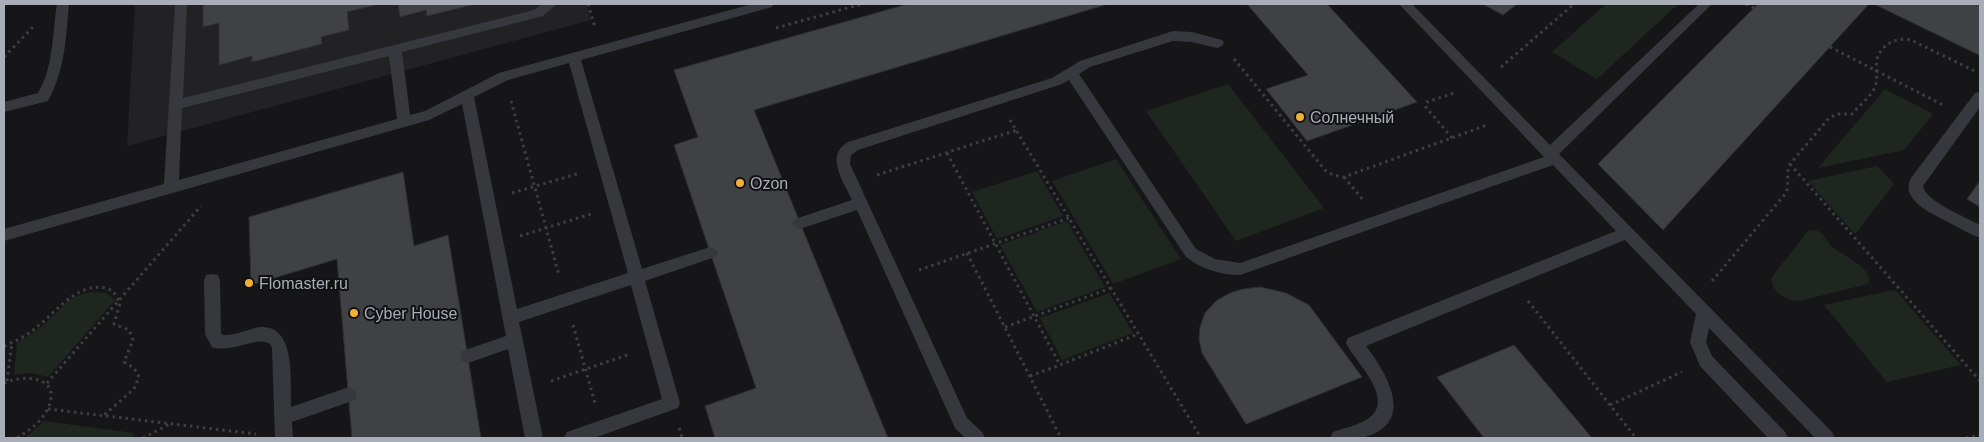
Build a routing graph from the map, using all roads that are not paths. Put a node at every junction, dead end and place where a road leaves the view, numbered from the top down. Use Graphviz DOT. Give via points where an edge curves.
graph roads {
  1 [pos="63,4"];
  2 [pos="181,4"];
  3 [pos="551,4"];
  4 [pos="767,4"];
  5 [pos="1405,4"];
  6 [pos="1706,4"];
  7 [pos="1217,44"];
  8 [pos="395,50"];
  9 [pos="574,57"];
  10 [pos="1071,72"];
  11 [pos="467,95"];
  12 [pos="1980,97"];
  13 [pos="176,105"];
  14 [pos="4,106"];
  15 [pos="404,122"];
  16 [pos="1553,156"];
  17 [pos="171,188"];
  18 [pos="861,203"];
  19 [pos="800,223"];
  20 [pos="1980,232"];
  21 [pos="1627,233"];
  22 [pos="4,235"];
  23 [pos="710,253"];
  24 [pos="637,277"];
  25 [pos="212,280"];
  26 [pos="1704,312"];
  27 [pos="510,318"];
  28 [pos="514,340"];
  29 [pos="468,356"];
  30 [pos="349,395"];
  31 [pos="283,417"];
  32 [pos="284,438"];
  33 [pos="534,438"];
  34 [pos="573,438"];
  35 [pos="976,438"];
  36 [pos="1340,438"];
  37 [pos="1779,438"];
  38 [pos="1826,438"];
  1 -- 14 [label="lane" via="55,74 43,97"];
  2 -- 13 [label="lane"];
  3 -- 8 [label="lane" via="538,13"];
  4 -- 9 [label="lane"];
  5 -- 16 [label="lane"];
  6 -- 16 [label="lane"];
  7 -- 10 [label="lane" via="1173,36 1085,64"];
  8 -- 13 [label="lane"];
  8 -- 15 [label="lane"];
  9 -- 11 [label="lane" via="504,76"];
  9 -- 24 [label="lane"];
  10 -- 16 [label="lane" via="1190,253 1224,269 1240,269"];
  10 -- 18 [label="lane" via="1057,81 853,146 844,152 842,158"];
  11 -- 15 [label="lane" via="429,115"];
  11 -- 27 [label="lane"];
  12 -- 20 [label="lane" via="1915,187 1927,203"];
  13 -- 17 [label="lane"];
  15 -- 17 [label="lane"];
  16 -- 21 [label="lane"];
  17 -- 22 [label="lane"];
  18 -- 19 [label="lane"];
  18 -- 35 [label="lane" via="961,423"];
  21 -- 26 [label="lane"];
  21 -- 36 [label="lane" via="1347,345 1381,380 1386,403 1377,422"];
  23 -- 24 [label="lane"];
  24 -- 27 [label="lane"];
  24 -- 34 [label="lane" via="672,403"];
  25 -- 31 [label="lane" via="213,334 218,342 230,343 262,333 278,341"];
  26 -- 37 [label="lane" via="1698,342 1706,361"];
  26 -- 38 [label="lane"];
  27 -- 28 [label="lane"];
  28 -- 29 [label="lane"];
  28 -- 33 [label="lane"];
  30 -- 31 [label="lane"];
  31 -- 32 [label="lane"];
}
